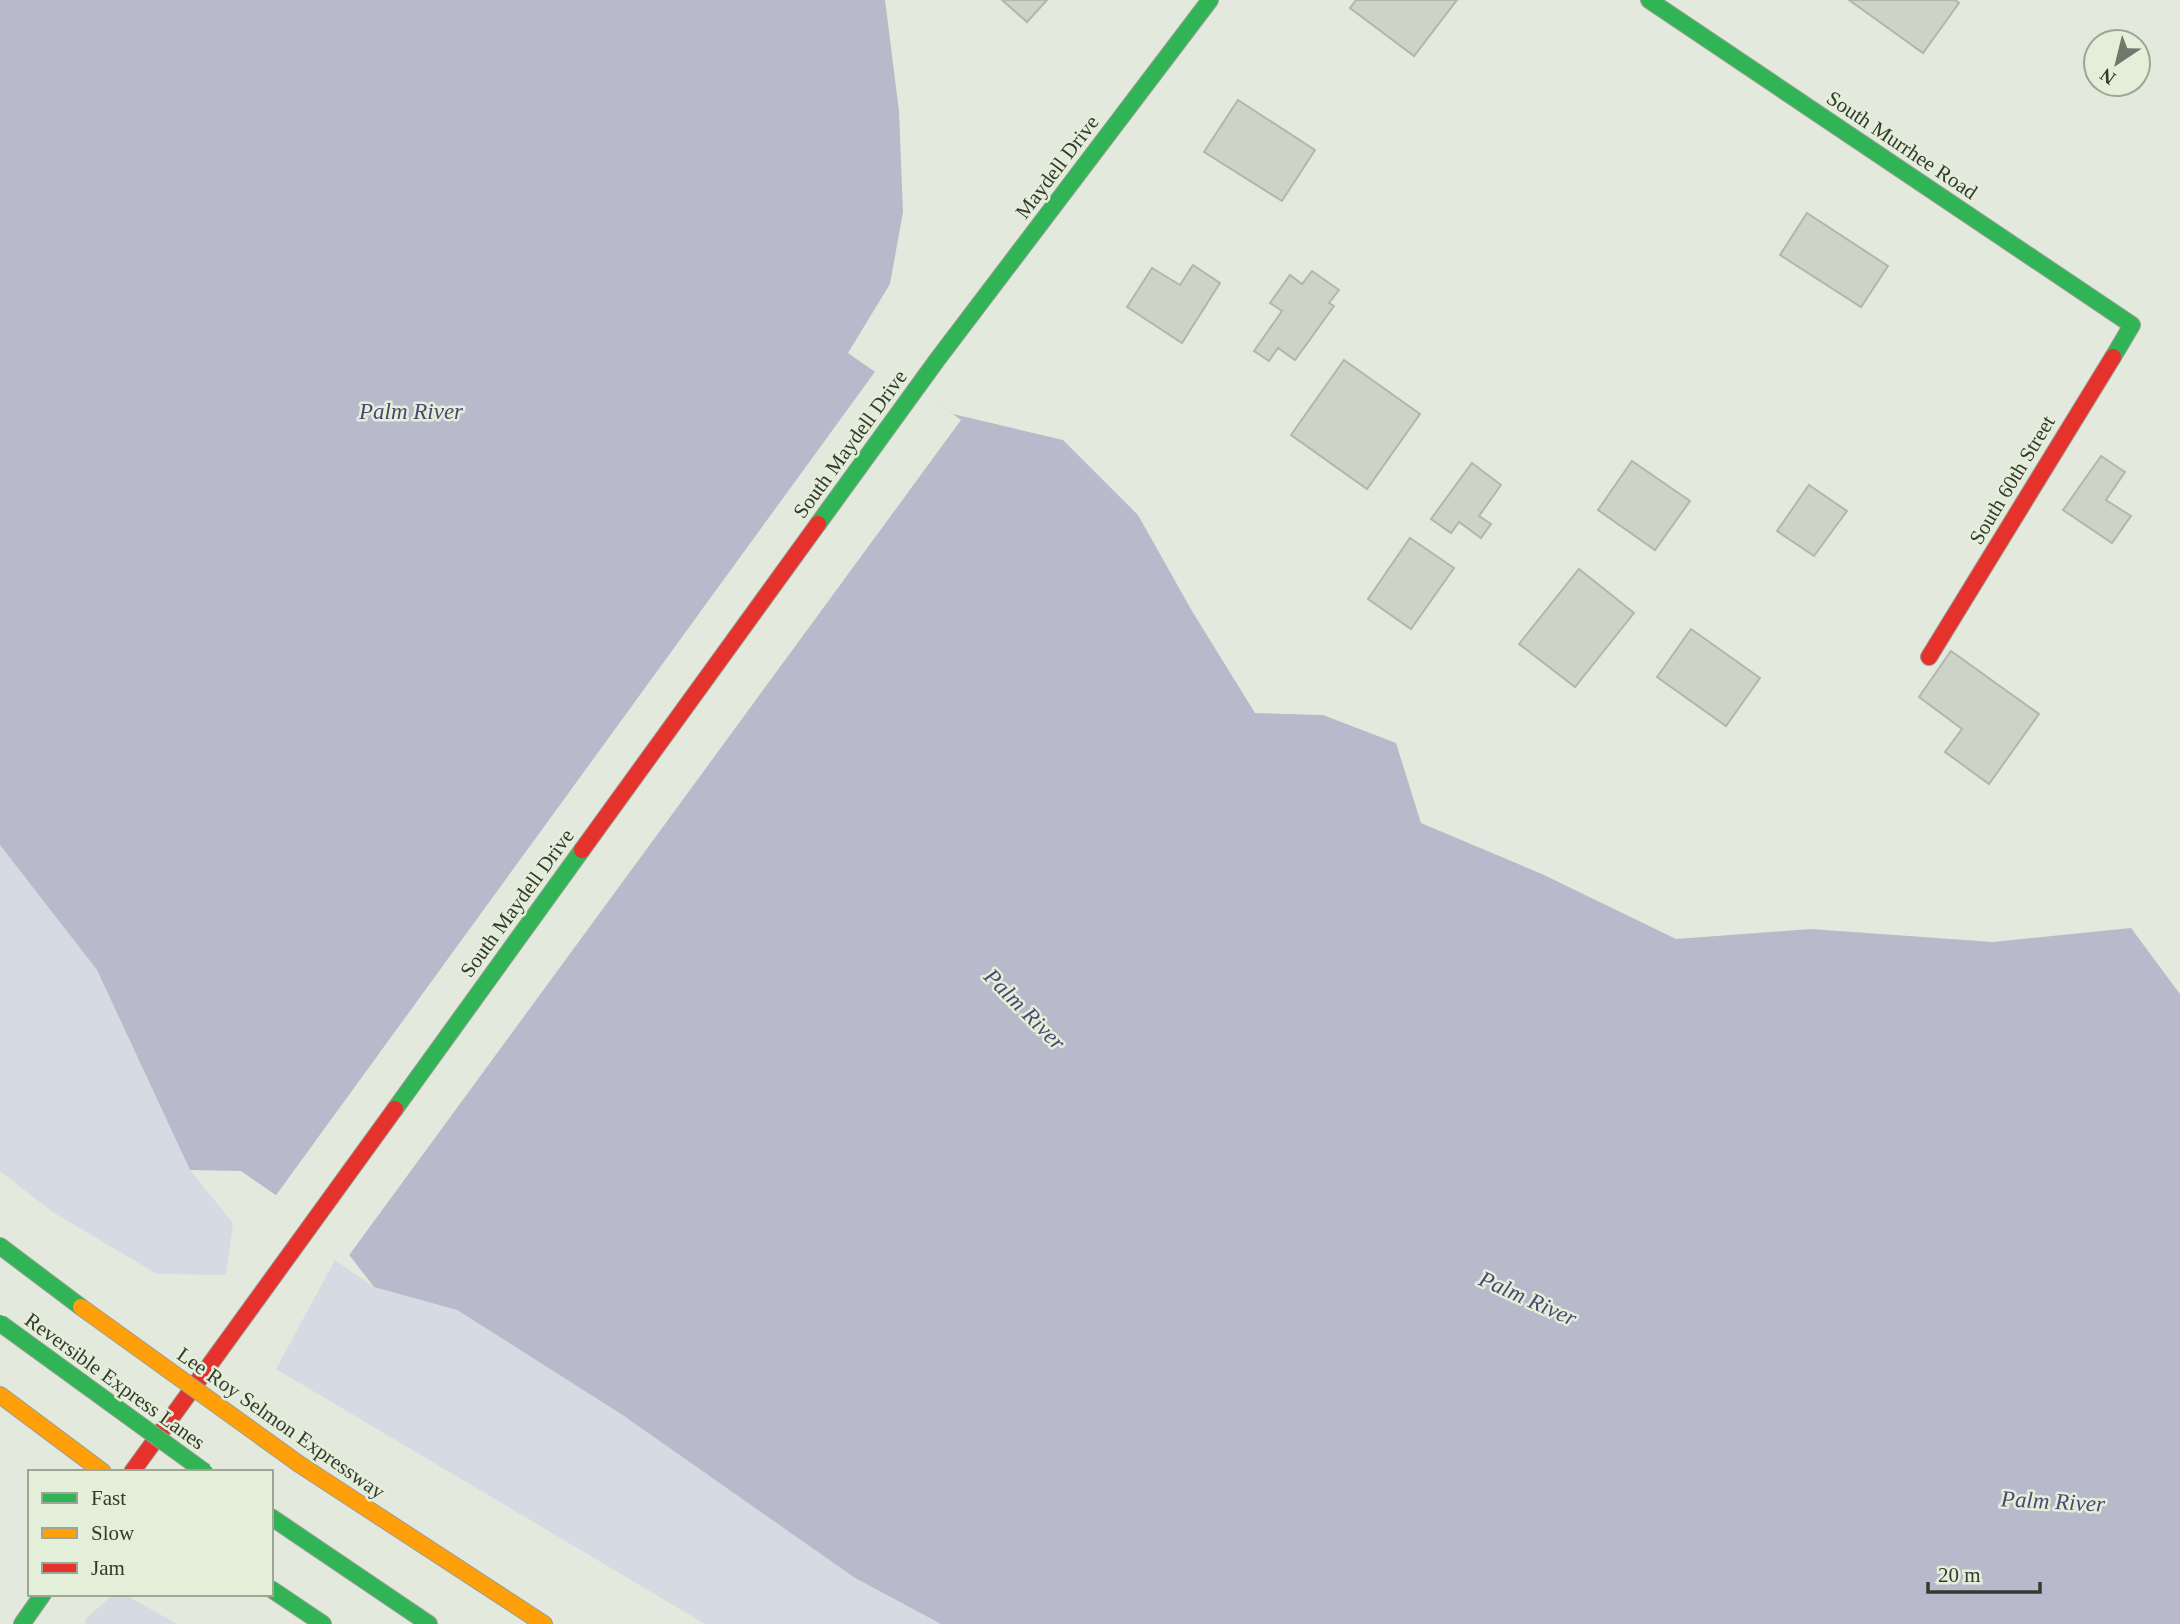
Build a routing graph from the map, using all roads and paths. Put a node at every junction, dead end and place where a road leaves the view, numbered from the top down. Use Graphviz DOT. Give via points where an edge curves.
graph roads {
  1 [pos="1210,0"];
  2 [pos="1649,0"];
  3 [pos="2132,325"];
  4 [pos="937,360"];
  5 [pos="1929,657"];
  6 [pos="0,1246"];
  7 [pos="0,1323"];
  8 [pos="0,1395"];
  9 [pos="100,1470"];
  10 [pos="133,1470"];
  11 [pos="202,1470"];
  12 [pos="273,1518"];
  13 [pos="273,1590"];
  14 [pos="42,1596"];
  15 [pos="22,1624"];
  16 [pos="323,1624"];
  17 [pos="429,1624"];
  18 [pos="544,1624"];
  1 -- 4 [label="main road, Maydell Drive"];
  2 -- 3 [label="main road, South Murrhee Road"];
  3 -- 5 [label="main road, South 60th Street"];
  4 -- 10 [label="main road, South Maydell Drive"];
  6 -- 18 [label="main road, Lee Roy Selmon Expressway, bridge" via="299,1464"];
  7 -- 11 [label="main road, Reversible Express Lanes, bridge"];
  8 -- 9 [label="main road"];
  12 -- 17 [label="main road"];
  13 -- 16 [label="main road"];
  14 -- 15 [label="main road"];
}
